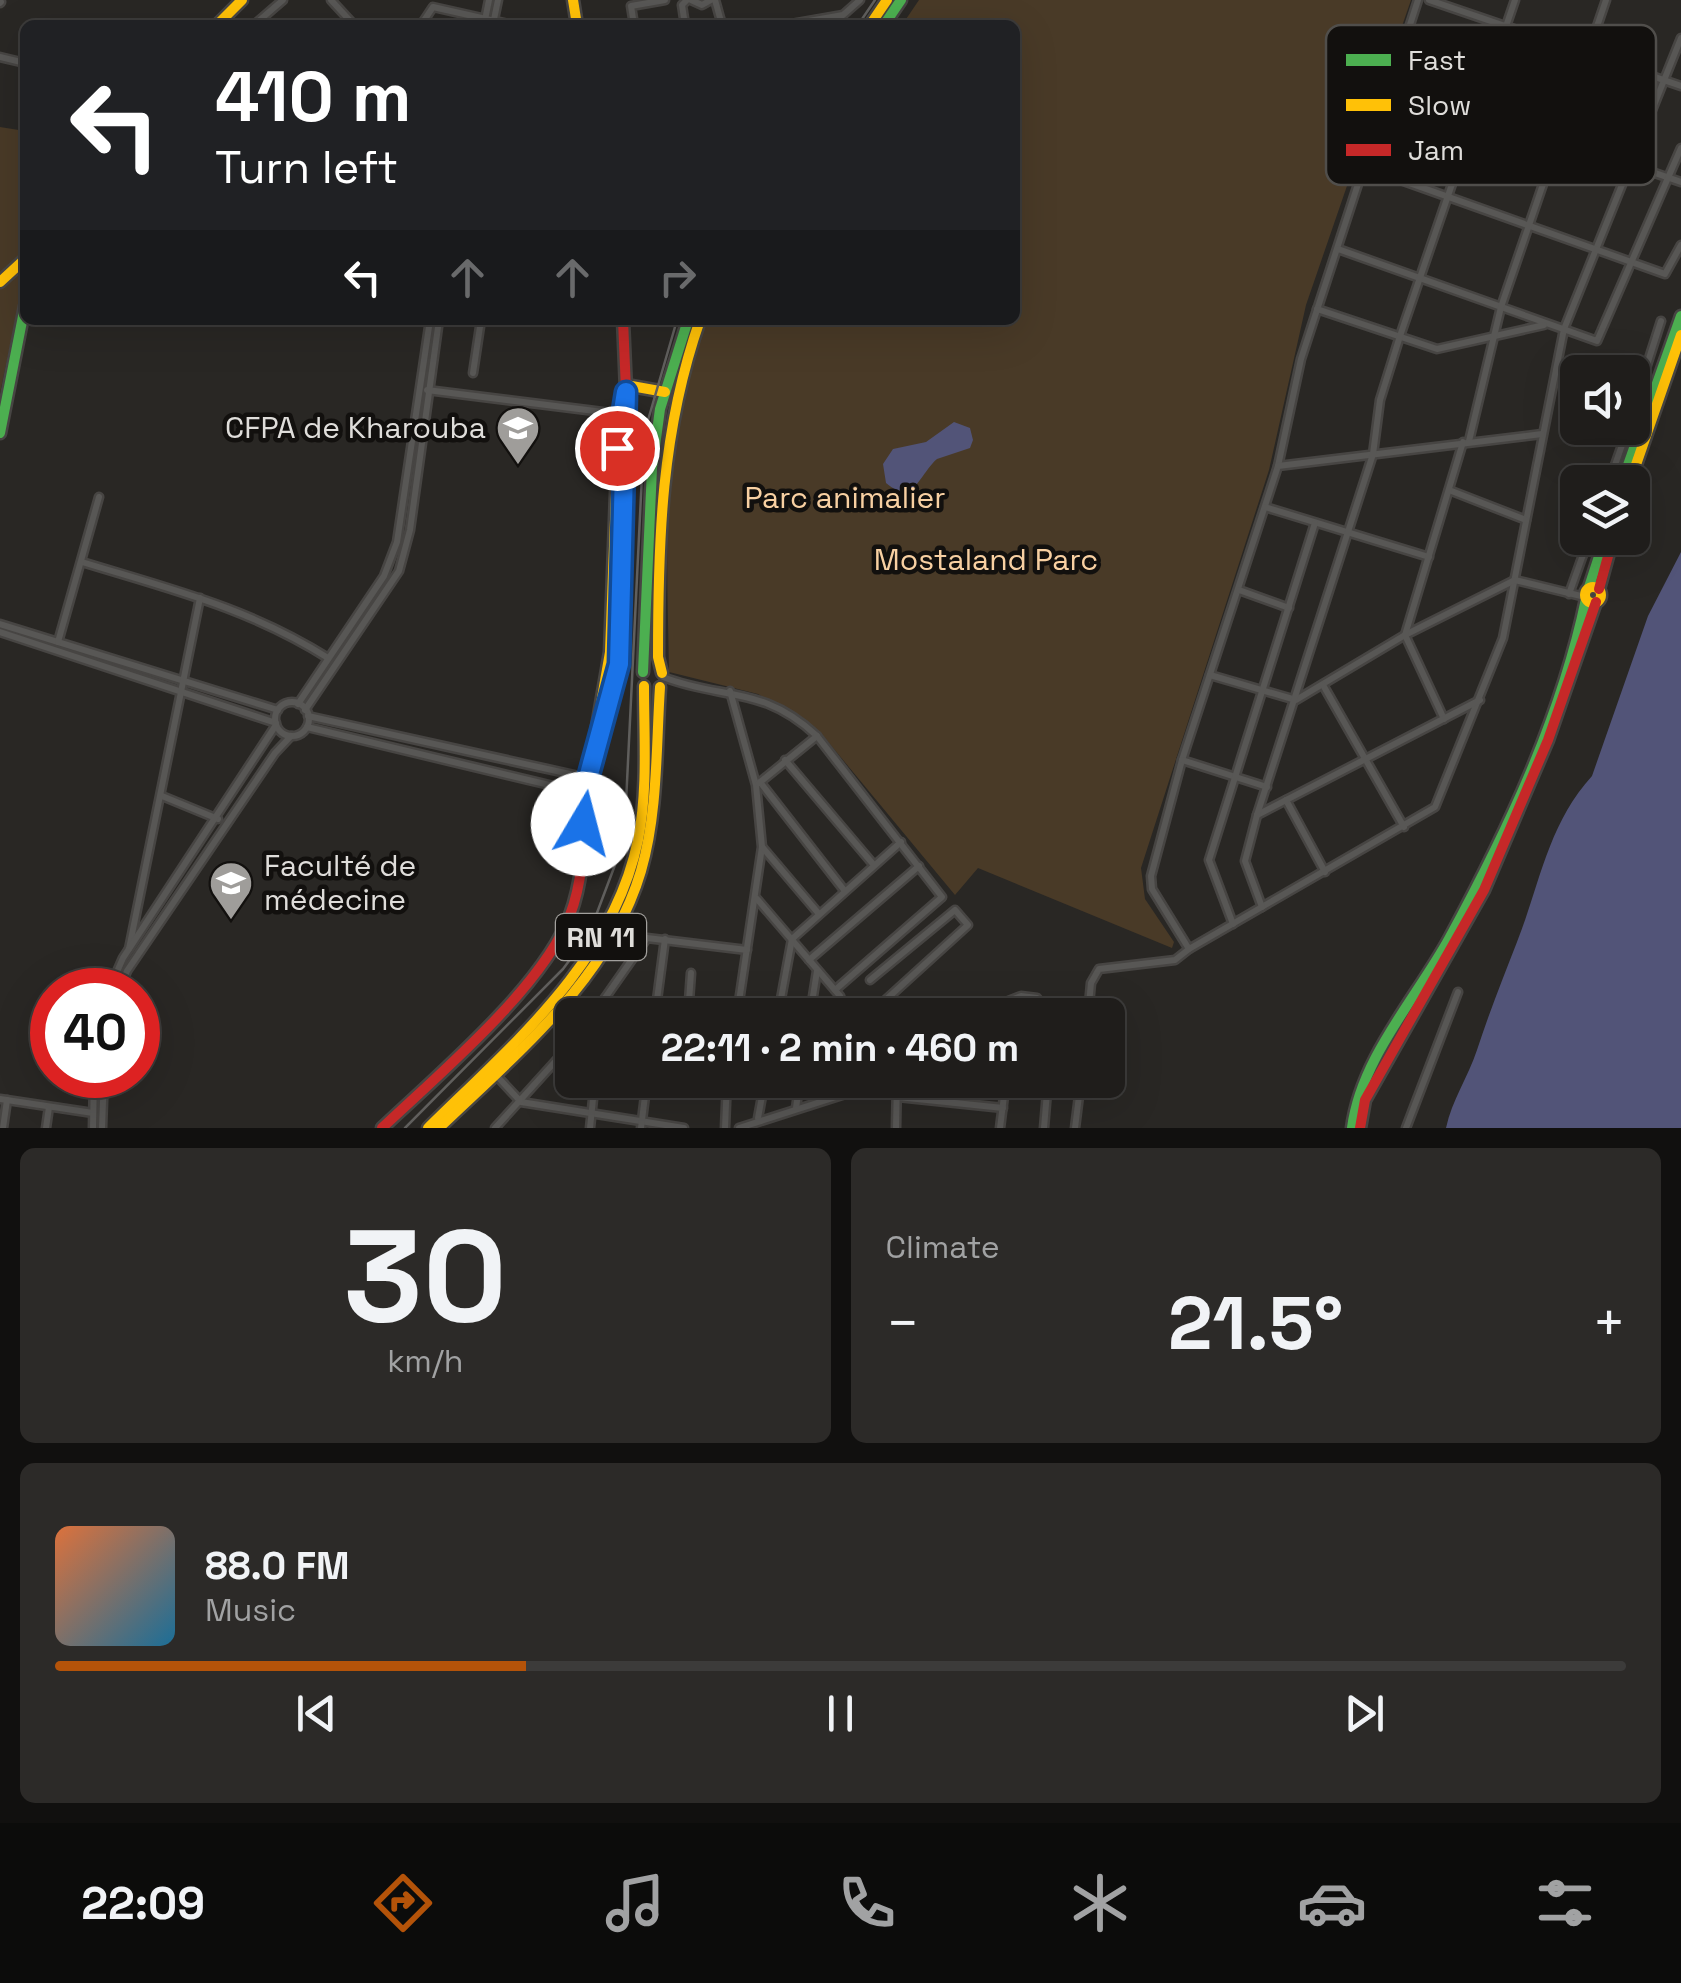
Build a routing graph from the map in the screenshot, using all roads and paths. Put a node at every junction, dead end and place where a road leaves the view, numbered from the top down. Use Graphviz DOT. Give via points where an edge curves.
graph roads {
  1 [pos="242,0"];
  2 [pos="282,0"];
  3 [pos="331,0"];
  4 [pos="665,0"];
  5 [pos="689,0"];
  6 [pos="713,0"];
  7 [pos="860,0"];
  8 [pos="1418,0"];
  9 [pos="1429,0"];
  10 [pos="1515,0"];
  11 [pos="1606,0"];
  12 [pos="445,4"];
  13 [pos="222,20"];
  14 [pos="260,20"];
  15 [pos="349,20"];
  16 [pos="424,20"];
  17 [pos="484,20"];
  18 [pos="633,20"];
  19 [pos="812,20"];
  20 [pos="1411,25"];
  21 [pos="1500,25"];
  22 [pos="1507,25"];
  23 [pos="1598,25"];
  24 [pos="1681,38"];
  25 [pos="1656,78"];
  26 [pos="1666,81"];
  27 [pos="1681,86"];
  28 [pos="1656,106"];
  29 [pos="1681,148"];
  30 [pos="1656,172"];
  31 [pos="1669,177"];
  32 [pos="1681,182"];
  33 [pos="1361,185"];
  34 [pos="1416,185"];
  35 [pos="1452,185"];
  36 [pos="1544,185"];
  37 [pos="1623,185"];
  38 [pos="1448,196"];
  39 [pos="1530,225"];
  40 [pos="1681,245"];
  41 [pos="1596,247"];
  42 [pos="1338,249"];
  43 [pos="1633,260"];
  44 [pos="20,263"];
  45 [pos="1420,277"];
  46 [pos="0,282"];
  47 [pos="1501,308"];
  48 [pos="1317,309"];
  49 [pos="1681,316"];
  50 [pos="1662,321"];
  51 [pos="1545,324"];
  52 [pos="21,325"];
  53 [pos="430,325"];
  54 [pos="438,325"];
  55 [pos="480,325"];
  56 [pos="623,325"];
  57 [pos="686,325"];
  58 [pos="698,325"];
  59 [pos="1564,329"];
  60 [pos="1681,335"];
  61 [pos="1400,336"];
  62 [pos="1492,337"];
  63 [pos="1650,357"];
  64 [pos="473,373"];
  65 [pos="626,388"];
  66 [pos="425,390"];
  67 [pos="665,392"];
  68 [pos="619,414"];
  69 [pos="0,434"];
  70 [pos="1542,434"];
  71 [pos="1466,442"];
  72 [pos="1374,454"];
  73 [pos="1628,465"];
  74 [pos="1636,465"];
  75 [pos="1278,466"];
  76 [pos="1449,490"];
  77 [pos="99,497"];
  78 [pos="1265,508"];
  79 [pos="1526,520"];
  80 [pos="1315,523"];
  81 [pos="1349,532"];
  82 [pos="1583,555"];
  83 [pos="1601,555"];
  84 [pos="1606,555"];
  85 [pos="1428,558"];
  86 [pos="82,562"];
  87 [pos="1515,580"];
  88 [pos="1239,590"];
  89 [pos="1570,594"];
  90 [pos="1591,595"];
  91 [pos="200,598"];
  92 [pos="1289,608"];
  93 [pos="0,624"];
  94 [pos="0,632"];
  95 [pos="1405,635"];
  96 [pos="58,642"];
  97 [pos="328,658"];
  98 [pos="320,670"];
  99 [pos="643,672"];
  100 [pos="1210,675"];
  101 [pos="327,676"];
  102 [pos="180,679"];
  103 [pos="662,680"];
  104 [pos="1323,684"];
  105 [pos="644,686"];
  106 [pos="178,689"];
  107 [pos="730,690"];
  108 [pos="1263,691"];
  109 [pos="1481,699"];
  110 [pos="1296,700"];
  111 [pos="298,704"];
  112 [pos="278,710"];
  113 [pos="307,713"];
  114 [pos="1444,719"];
  115 [pos="276,724"];
  116 [pos="307,727"];
  117 [pos="291,736"];
  118 [pos="816,736"];
  119 [pos="464,750"];
  120 [pos="1369,759"];
  121 [pos="785,760"];
  122 [pos="1182,760"];
  123 [pos="461,763"];
  124 [pos="1235,776"];
  125 [pos="588,778"];
  126 [pos="758,784"];
  127 [pos="1267,787"];
  128 [pos="586,794"];
  129 [pos="162,796"];
  130 [pos="1286,800"];
  131 [pos="1258,815"];
  132 [pos="218,819"];
  133 [pos="1404,827"];
  134 [pos="901,842"];
  135 [pos="762,847"];
  136 [pos="873,864"];
  137 [pos="919,866"];
  138 [pos="1325,872"];
  139 [pos="844,890"];
  140 [pos="756,898"];
  141 [pos="1262,907"];
  142 [pos="819,914"];
  143 [pos="1232,924"];
  144 [pos="665,939"];
  145 [pos="792,939"];
  146 [pos="1188,948"];
  147 [pos="129,949"];
  148 [pos="747,950"];
  149 [pos="123,958"];
  150 [pos="809,960"];
  151 [pos="132,964"];
  152 [pos="119,968"];
  153 [pos="130,968"];
  154 [pos="818,970"];
  155 [pos="691,973"];
  156 [pos="870,980"];
  157 [pos="835,990"];
  158 [pos="1458,992"];
  159 [pos="605,998"];
  160 [pos="657,998"];
  161 [pos="689,998"];
  162 [pos="740,998"];
  163 [pos="781,998"];
  164 [pos="813,998"];
  165 [pos="839,998"];
  166 [pos="888,998"];
  167 [pos="1090,998"];
  168 [pos="555,1062"];
  169 [pos="494,1074"];
  170 [pos="93,1098"];
  171 [pos="103,1098"];
  172 [pos="593,1098"];
  173 [pos="645,1098"];
  174 [pos="726,1098"];
  175 [pos="762,1098"];
  176 [pos="797,1098"];
  177 [pos="826,1098"];
  178 [pos="898,1098"];
  179 [pos="907,1098"];
  180 [pos="1003,1098"];
  181 [pos="1046,1098"];
  182 [pos="1079,1098"];
  183 [pos="4,1100"];
  184 [pos="520,1102"];
  185 [pos="49,1107"];
  186 [pos="796,1108"];
  187 [pos="1002,1108"];
  188 [pos="93,1113"];
  189 [pos="592,1113"];
  190 [pos="758,1119"];
  191 [pos="641,1125"];
  192 [pos="3,1128"];
  193 [pos="46,1128"];
  194 [pos="92,1128"];
  195 [pos="102,1128"];
  196 [pos="382,1128"];
  197 [pos="428,1128"];
  198 [pos="439,1128"];
  199 [pos="494,1128"];
  200 [pos="590,1128"];
  201 [pos="684,1128"];
  202 [pos="725,1128"];
  203 [pos="738,1128"];
  204 [pos="896,1128"];
  205 [pos="1000,1128"];
  206 [pos="1044,1128"];
  207 [pos="1076,1128"];
  208 [pos="1352,1128"];
  209 [pos="1360,1128"];
  210 [pos="1406,1128"];
  1 -- 13 [label="main road"];
  2 -- 14 [label="street"];
  3 -- 15 [label="street"];
  4 -- 18 [label="street" via="630,6"];
  5 -- 6 [label="street" via="702,6"];
  7 -- 19 [label="street" via="843,14"];
  8 -- 20 [label="street"];
  9 -- 21 [label="street"];
  10 -- 22 [label="street"];
  11 -- 23 [label="street"];
  12 -- 16 [label="street" via="431,8"];
  12 -- 17 [label="street"];
  24 -- 26 [label="street"];
  25 -- 26 [label="street"];
  26 -- 27 [label="street"];
  26 -- 28 [label="street"];
  29 -- 31 [label="street"];
  30 -- 31 [label="street"];
  31 -- 32 [label="street"];
  31 -- 43 [label="street"];
  33 -- 42 [label="street"];
  34 -- 38 [label="street"];
  35 -- 38 [label="street"];
  36 -- 39 [label="street"];
  37 -- 41 [label="street"];
  38 -- 39 [label="street"];
  38 -- 45 [label="street"];
  39 -- 41 [label="street"];
  39 -- 47 [label="street"];
  40 -- 43 [label="street" via="1667,274"];
  41 -- 43 [label="street"];
  41 -- 59 [label="street"];
  42 -- 45 [label="street"];
  42 -- 48 [label="street"];
  43 -- 59 [label="street" via="1597,341"];
  44 -- 46 [label="main road"];
  45 -- 47 [label="street"];
  45 -- 61 [label="street"];
  47 -- 51 [label="street"];
  47 -- 62 [label="street"];
  48 -- 61 [label="street"];
  48 -- 75 [label="street"];
  49 -- 73 [label="main road"];
  50 -- 63 [label="street"];
  51 -- 59 [label="street"];
  51 -- 62 [label="street"];
  52 -- 69 [label="main road"];
  53 -- 66 [label="street"];
  54 -- 66 [label="street"];
  55 -- 64 [label="street"];
  56 -- 65 [label="main road"];
  57 -- 67 [label="main road"];
  58 -- 103 [label="main road, RN 11" via="670,412 661,468"];
  59 -- 70 [label="street"];
  60 -- 74 [label="main road"];
  61 -- 62 [label="street" via="1437,349"];
  61 -- 72 [label="street" via="1380,400"];
  62 -- 71 [label="street"];
  65 -- 67 [label="main road"];
  65 -- 68 [label="main road"];
  65 -- 125 [label="main road" via="619,664"];
  66 -- 68 [label="street"];
  66 -- 97 [label="street" via="391,560"];
  66 -- 101 [label="street" via="410,530 399,571"];
  67 -- 99 [label="main road" via="652,468"];
  68 -- 125 [label="main road" via="610,652"];
  70 -- 71 [label="street"];
  70 -- 79 [label="street"];
  71 -- 72 [label="street"];
  71 -- 76 [label="street"];
  72 -- 75 [label="street"];
  72 -- 81 [label="street"];
  75 -- 78 [label="street"];
  76 -- 79 [label="street"];
  76 -- 85 [label="street"];
  77 -- 86 [label="street"];
  78 -- 80 [label="street"];
  78 -- 88 [label="street"];
  79 -- 87 [label="street"];
  80 -- 81 [label="street"];
  80 -- 92 [label="street"];
  81 -- 85 [label="street"];
  81 -- 110 [label="street"];
  82 -- 89 [label="street"];
  83 -- 90 [label="main road"];
  84 -- 90 [label="main road"];
  85 -- 95 [label="street"];
  86 -- 91 [label="street"];
  86 -- 96 [label="street"];
  87 -- 89 [label="street"];
  87 -- 95 [label="street"];
  87 -- 109 [label="street"];
  88 -- 92 [label="street"];
  88 -- 100 [label="street"];
  89 -- 90 [label="street"];
  90 -- 208 [label="main road" via="1528,772 1451,936 1361,1086"];
  90 -- 209 [label="main road" via="1548,740 1484,890 1364,1100"];
  91 -- 97 [label="street" via="278,626"];
  91 -- 102 [label="street"];
  92 -- 108 [label="street"];
  93 -- 96 [label="street"];
  94 -- 106 [label="street"];
  95 -- 104 [label="street"];
  95 -- 114 [label="street"];
  96 -- 102 [label="street"];
  97 -- 98 [label="street"];
  98 -- 101 [label="street"];
  98 -- 111 [label="street"];
  99 -- 103 [label="main road" via="653,668"];
  99 -- 105 [label="main road"];
  100 -- 108 [label="street"];
  100 -- 122 [label="street"];
  101 -- 113 [label="street"];
  102 -- 106 [label="street"];
  102 -- 112 [label="street"];
  103 -- 105 [label="main road"];
  103 -- 107 [label="street"];
  103 -- 169 [label="main road, RN 11" via="648,839 629,905 594,968"];
  104 -- 110 [label="street"];
  104 -- 120 [label="street"];
  105 -- 197 [label="main road, RN 11" via="638,838 605,930 566,987"];
  106 -- 115 [label="street"];
  106 -- 129 [label="street"];
  107 -- 118 [label="street" via="779,708"];
  107 -- 126 [label="street"];
  108 -- 110 [label="street"];
  108 -- 124 [label="street"];
  109 -- 114 [label="street"];
  109 -- 133 [label="street" via="1435,807"];
  110 -- 127 [label="street"];
  111 -- 112 [label="street"];
  111 -- 113 [label="street"];
  112 -- 115 [label="street"];
  113 -- 116 [label="street"];
  113 -- 119 [label="street"];
  114 -- 120 [label="street"];
  115 -- 117 [label="street"];
  115 -- 132 [label="street"];
  116 -- 117 [label="street"];
  116 -- 123 [label="street"];
  117 -- 151 [label="street"];
  118 -- 121 [label="street"];
  118 -- 134 [label="street"];
  119 -- 123 [label="street"];
  119 -- 125 [label="street"];
  120 -- 130 [label="street"];
  120 -- 133 [label="street"];
  121 -- 126 [label="street"];
  121 -- 136 [label="street"];
  122 -- 124 [label="street"];
  122 -- 146 [label="street" via="1150,883"];
  123 -- 128 [label="street"];
  124 -- 127 [label="street"];
  124 -- 143 [label="street" via="1210,860"];
  125 -- 128 [label="main road"];
  126 -- 135 [label="street"];
  126 -- 139 [label="street"];
  127 -- 131 [label="street"];
  128 -- 196 [label="main road" via="577,884 565,928 496,1013"];
  129 -- 132 [label="street"];
  129 -- 147 [label="street"];
  130 -- 131 [label="street"];
  130 -- 138 [label="street"];
  131 -- 141 [label="street" via="1246,867"];
  132 -- 147 [label="street"];
  133 -- 138 [label="street"];
  134 -- 136 [label="street"];
  134 -- 137 [label="street"];
  135 -- 140 [label="street"];
  135 -- 142 [label="street"];
  136 -- 139 [label="street"];
  137 -- 150 [label="street"];
  137 -- 157 [label="street" via="942,900"];
  138 -- 141 [label="street"];
  139 -- 142 [label="street"];
  140 -- 145 [label="street"];
  140 -- 148 [label="street"];
  141 -- 143 [label="street"];
  142 -- 145 [label="street"];
  143 -- 146 [label="street"];
  144 -- 148 [label="street"];
  144 -- 159 [label="street" via="641,941"];
  144 -- 160 [label="street"];
  145 -- 150 [label="street"];
  145 -- 163 [label="street"];
  146 -- 167 [label="street" via="1175,960 1100,969"];
  147 -- 149 [label="street"];
  148 -- 162 [label="street"];
  149 -- 151 [label="street"];
  149 -- 152 [label="street"];
  150 -- 154 [label="street"];
  151 -- 153 [label="street"];
  154 -- 157 [label="street"];
  154 -- 164 [label="street"];
  155 -- 161 [label="street"];
  156 -- 166 [label="street" via="954,910 965,916 968,925"];
  157 -- 165 [label="street"];
  158 -- 210 [label="street"];
  168 -- 184 [label="street"];
  169 -- 184 [label="street"];
  169 -- 198 [label="main road, RN 11"];
  170 -- 188 [label="street"];
  171 -- 195 [label="street"];
  172 -- 189 [label="street"];
  173 -- 191 [label="street"];
  174 -- 202 [label="street"];
  175 -- 190 [label="street"];
  176 -- 186 [label="street"];
  177 -- 186 [label="street"];
  178 -- 204 [label="street"];
  179 -- 187 [label="street"];
  180 -- 187 [label="street"];
  181 -- 206 [label="street"];
  182 -- 207 [label="street"];
  183 -- 185 [label="street"];
  183 -- 192 [label="street"];
  184 -- 189 [label="street"];
  184 -- 199 [label="street"];
  185 -- 188 [label="street"];
  185 -- 193 [label="street"];
  186 -- 190 [label="street"];
  187 -- 205 [label="street"];
  188 -- 194 [label="street"];
  189 -- 191 [label="street"];
  189 -- 200 [label="street"];
  190 -- 203 [label="street"];
  191 -- 201 [label="street"];
}
